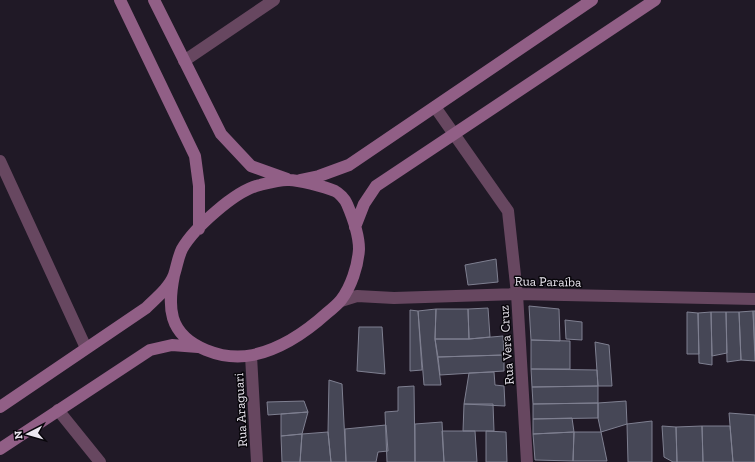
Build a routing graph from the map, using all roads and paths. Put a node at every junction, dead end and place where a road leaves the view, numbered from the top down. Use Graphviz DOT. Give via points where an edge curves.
graph roads {
  1 [pos="120,0"];
  2 [pos="154,0"];
  3 [pos="274,0"];
  4 [pos="592,0"];
  5 [pos="654,0"];
  6 [pos="184,61"];
  7 [pos="435,107"];
  8 [pos="454,134"];
  9 [pos="0,161"];
  10 [pos="291,180"];
  11 [pos="355,227"];
  12 [pos="199,229"];
  13 [pos="174,276"];
  14 [pos="517,294"];
  15 [pos="755,299"];
  16 [pos="341,301"];
  17 [pos="198,347"];
  18 [pos="86,348"];
  19 [pos="251,356"];
  20 [pos="0,407"];
  21 [pos="58,410"];
  22 [pos="0,449"];
  23 [pos="100,462"];
  24 [pos="257,462"];
  25 [pos="527,462"];
  1 -- 12 [label="street" via="195,156 199,186"];
  2 -- 6 [label="street"];
  3 -- 6 [label="street"];
  4 -- 7 [label="street"];
  5 -- 8 [label="street"];
  6 -- 10 [label="street" via="221,134 250,166"];
  7 -- 8 [label="street, Rua Vera Cruz"];
  7 -- 10 [label="street" via="349,165 319,176"];
  8 -- 11 [label="street" via="376,186 364,204"];
  8 -- 14 [label="street, Rua Vera Cruz" via="508,211"];
  9 -- 18 [label="street"];
  10 -- 11 [label="street" via="336,191 346,201"];
  10 -- 12 [label="street" via="258,185 238,195 216,210"];
  11 -- 16 [label="street" via="359,248 355,272"];
  12 -- 13 [label="street" via="183,248 176,263"];
  13 -- 17 [label="street" via="170,306 173,319 180,333"];
  13 -- 18 [label="street" via="146,308"];
  14 -- 15 [label="street, Rua Paraíba"];
  14 -- 16 [label="street, Rua Paraíba" via="394,298 357,296"];
  14 -- 25 [label="street, Rua Vera Cruz"];
  16 -- 19 [label="street" via="294,338"];
  17 -- 19 [label="street" via="214,354"];
  17 -- 21 [label="street" via="172,345 150,350"];
  18 -- 20 [label="street"];
  19 -- 24 [label="street, Rua Araguari"];
  21 -- 22 [label="street"];
  21 -- 23 [label="street"];
}
